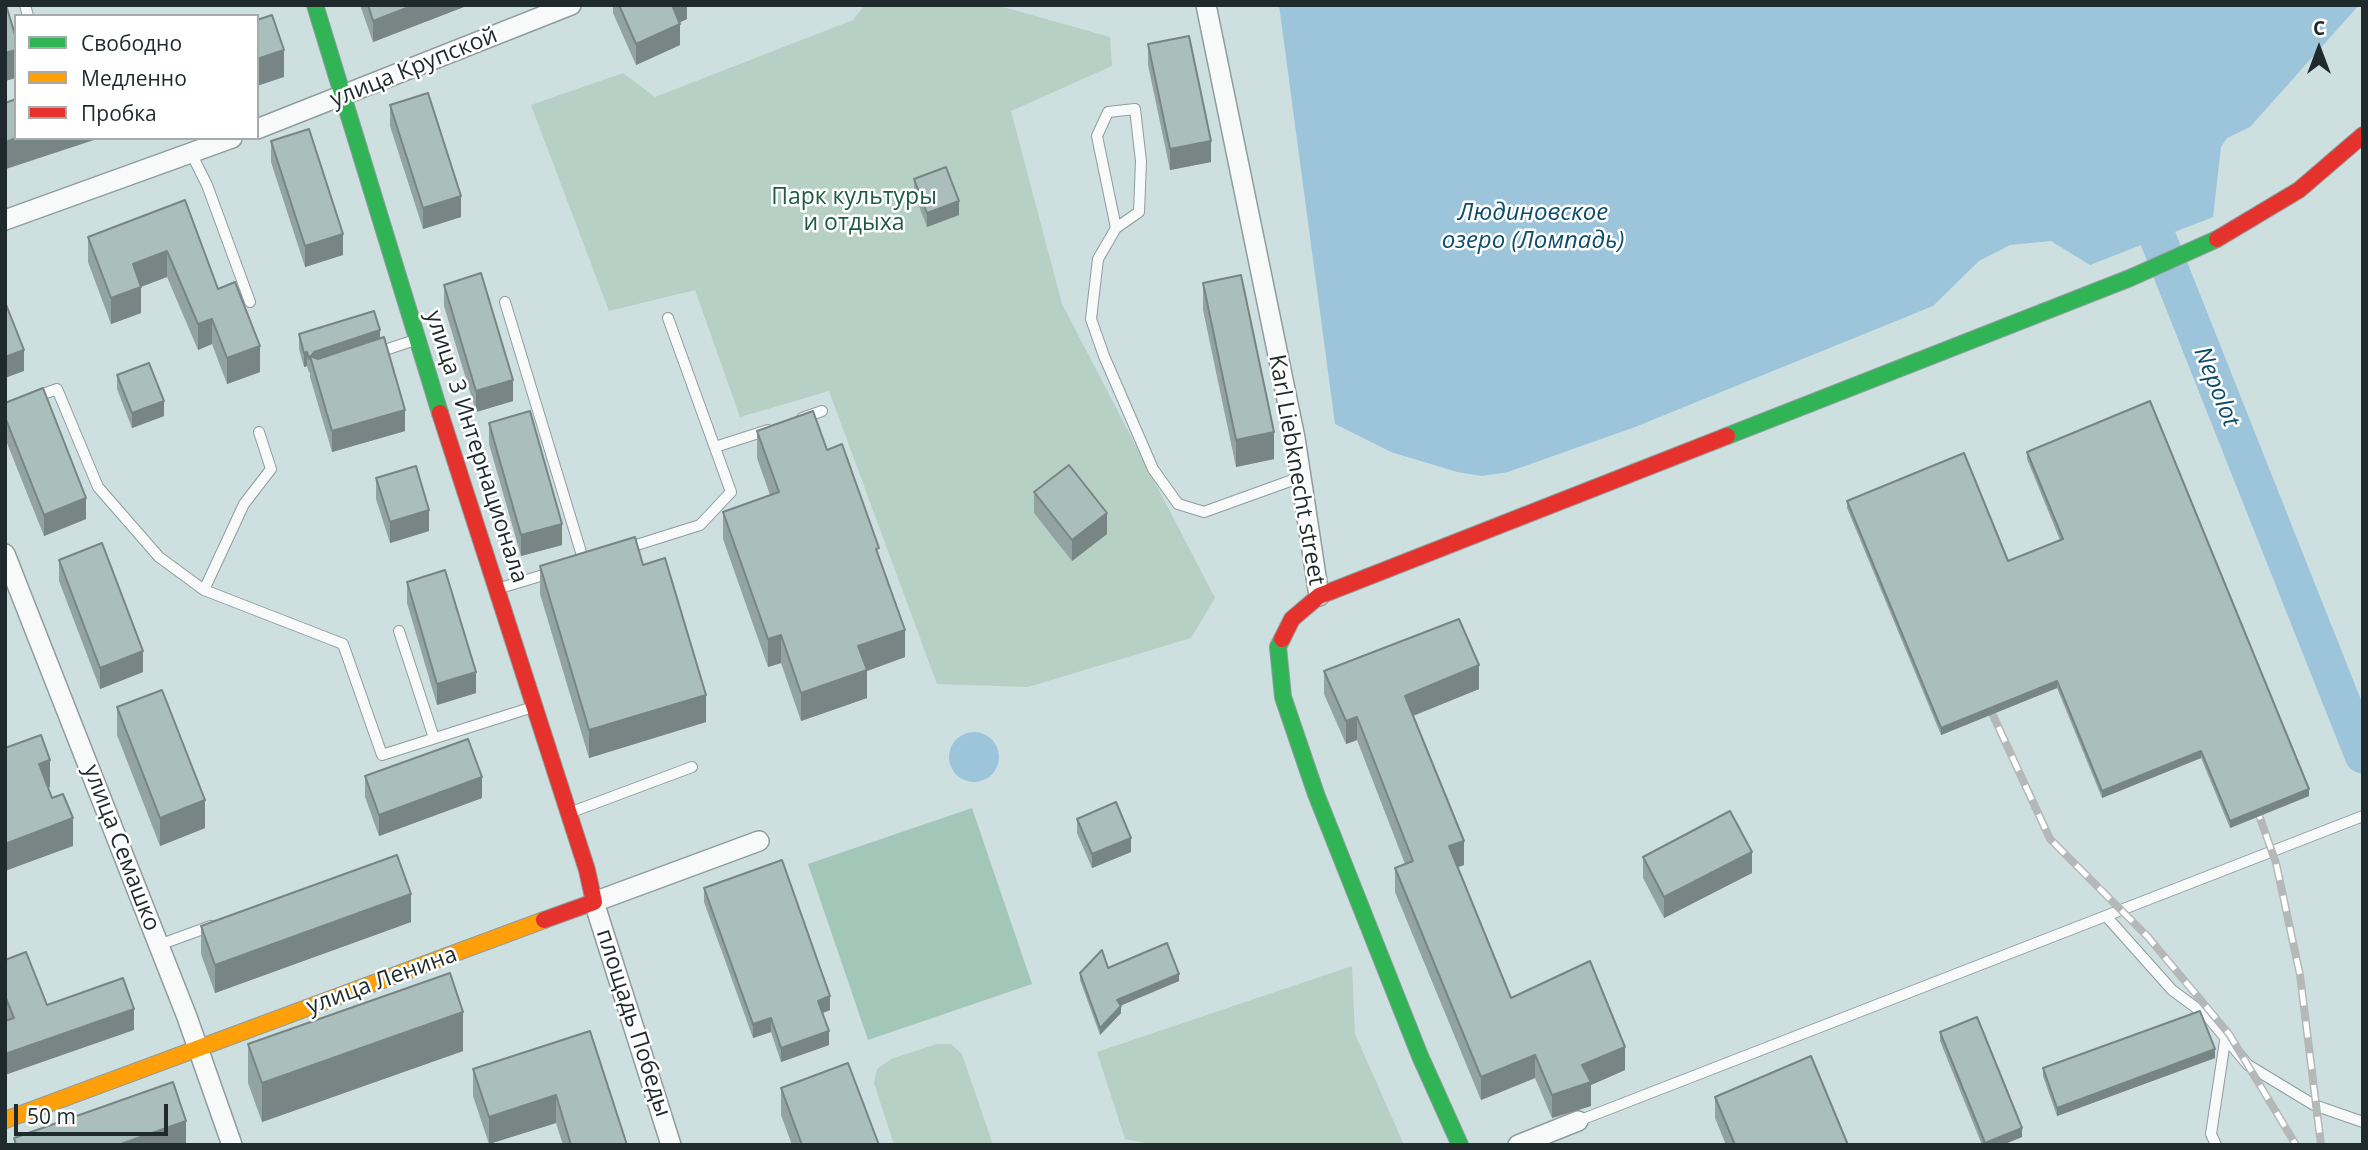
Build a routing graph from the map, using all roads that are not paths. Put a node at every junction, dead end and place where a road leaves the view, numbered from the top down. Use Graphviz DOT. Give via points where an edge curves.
graph roads {
  1 [pos="315,5"];
  2 [pos="571,5"];
  3 [pos="1206,5"];
  4 [pos="344,97"];
  5 [pos="259,128"];
  6 [pos="2363,135"];
  7 [pos="227,140"];
  8 [pos="191,153"];
  9 [pos="6,218"];
  10 [pos="1116,228"];
  11 [pos="250,302"];
  12 [pos="505,302"];
  13 [pos="668,318"];
  14 [pos="417,340"];
  15 [pos="367,356"];
  16 [pos="18,403"];
  17 [pos="822,411"];
  18 [pos="786,423"];
  19 [pos="774,427"];
  20 [pos="259,432"];
  21 [pos="715,447"];
  22 [pos="1301,477"];
  23 [pos="5,554"];
  24 [pos="609,554"];
  25 [pos="596,558"];
  26 [pos="583,562"];
  27 [pos="571,566"];
  28 [pos="559,570"];
  29 [pos="9,577"];
  30 [pos="204,590"];
  31 [pos="497,590"];
  32 [pos="1319,596"];
  33 [pos="399,631"];
  34 [pos="533,707"];
  35 [pos="434,738"];
  36 [pos="692,767"];
  37 [pos="568,813"];
  38 [pos="2363,816"];
  39 [pos="759,841"];
  40 [pos="594,902"];
  41 [pos="2106,916"];
  42 [pos="223,922"];
  43 [pos="159,945"];
  44 [pos="2225,1041"];
  45 [pos="199,1050"];
  46 [pos="5,1119"];
  47 [pos="1578,1121"];
  48 [pos="2363,1122"];
  49 [pos="232,1145"];
  50 [pos="671,1145"];
  51 [pos="1460,1145"];
  52 [pos="1518,1145"];
  53 [pos="2216,1145"];
  1 -- 4 [label="street, улица 3 Интернационала"];
  2 -- 4 [label="street, улица Крупской"];
  3 -- 22 [label="street, Karl Liebknecht street"];
  4 -- 5 [label="street, улица Крупской"];
  4 -- 14 [label="street, улица 3 Интернационала"];
  6 -- 32 [label="street" via="2298,190 2229,234 2130,278"];
  7 -- 8 [label="street"];
  8 -- 9 [label="street"];
  8 -- 11 [label="lane"];
  10 -- 10 [label="lane" via="1139,212 1141,160 1135,109 1108,112 1097,136"];
  10 -- 22 [label="lane" via="1098,259 1091,319 1153,469 1178,504 1204,512"];
  12 -- 26 [label="lane"];
  13 -- 21 [label="lane"];
  14 -- 15 [label="lane"];
  14 -- 31 [label="street, улица 3 Интернационала"];
  16 -- 30 [label="lane" via="57,389 98,487 159,557"];
  17 -- 18 [label="lane"];
  19 -- 21 [label="lane"];
  20 -- 30 [label="lane" via="271,469 244,504"];
  21 -- 24 [label="lane" via="731,492 699,525"];
  22 -- 32 [label="street, Karl Liebknecht street"];
  23 -- 29 [label="street, улица Семашко"];
  25 -- 26 [label="lane"];
  26 -- 27 [label="lane"];
  28 -- 31 [label="lane"];
  29 -- 43 [label="street, улица Семашко"];
  30 -- 35 [label="lane" via="343,644 382,755"];
  31 -- 34 [label="street, улица 3 Интернационала"];
  32 -- 51 [label="street, Karl Liebknecht street" via="1292,619 1278,647 1283,697 1321,806"];
  33 -- 35 [label="lane"];
  34 -- 35 [label="lane"];
  34 -- 37 [label="street, улица 3 Интернационала"];
  36 -- 37 [label="lane"];
  37 -- 40 [label="street, улица 3 Интернационала"];
  38 -- 41 [label="lane"];
  39 -- 40 [label="street, улица Ленина"];
  40 -- 45 [label="street, улица Ленина"];
  40 -- 50 [label="street, площадь Победы"];
  41 -- 44 [label="lane" via="2172,990 2207,1016"];
  41 -- 47 [label="lane"];
  42 -- 43 [label="lane"];
  43 -- 45 [label="street, улица Семашко"];
  44 -- 48 [label="lane" via="2248,1065 2314,1105"];
  44 -- 53 [label="lane" via="2211,1134"];
  45 -- 46 [label="street, улица Ленина"];
  45 -- 49 [label="street, улица Семашко"];
  47 -- 52 [label="street"];
}
